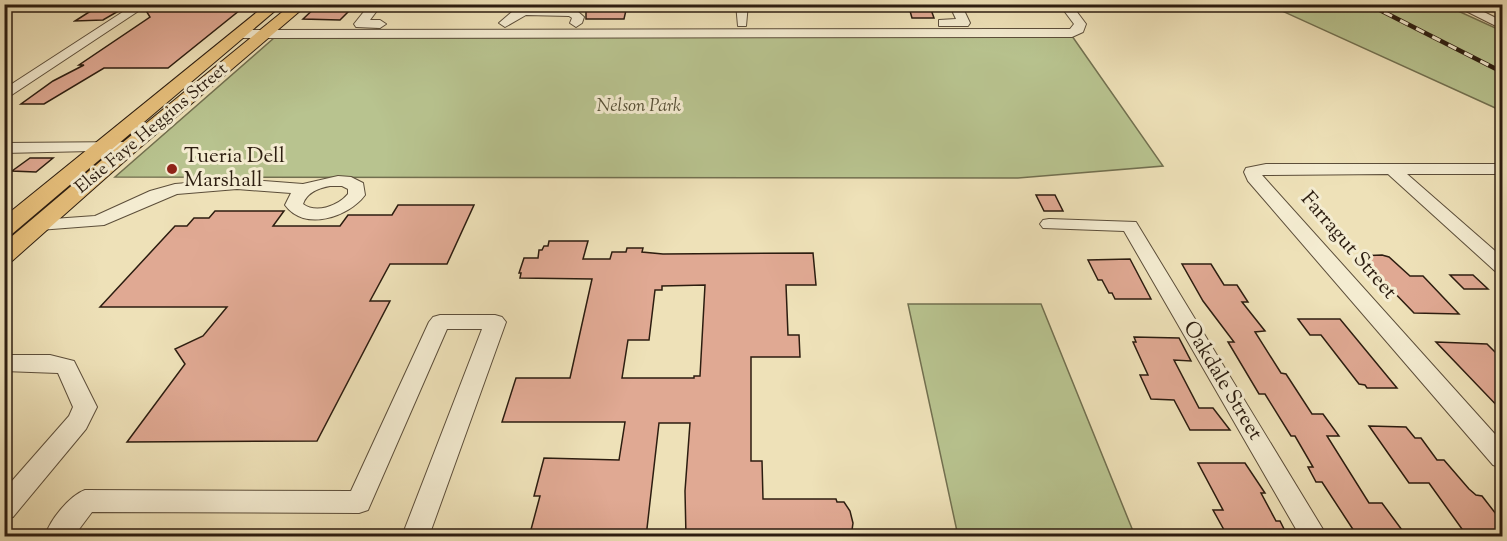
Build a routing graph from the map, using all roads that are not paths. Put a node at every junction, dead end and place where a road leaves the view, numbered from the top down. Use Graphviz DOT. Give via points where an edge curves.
graph roads {
  1 [pos="144,4"];
  2 [pos="276,4"];
  3 [pos="301,4"];
  4 [pos="377,4"];
  5 [pos="742,4"];
  6 [pos="955,4"];
  7 [pos="1064,4"];
  8 [pos="1503,4"];
  9 [pos="1458,5"];
  10 [pos="742,23"];
  11 [pos="1503,24"];
  12 [pos="240,34"];
  13 [pos="268,34"];
  14 [pos="4,96"];
  15 [pos="104,147"];
  16 [pos="129,147"];
  17 [pos="4,148"];
  18 [pos="1503,169"];
  19 [pos="1393,170"];
  20 [pos="305,189"];
  21 [pos="1049,224"];
  22 [pos="39,225"];
  23 [pos="7,227"];
  24 [pos="4,256"];
  25 [pos="1503,267"];
  26 [pos="4,363"];
  27 [pos="1503,458"];
  28 [pos="4,509"];
  29 [pos="58,537"];
  30 [pos="416,537"];
  31 [pos="1314,537"];
  1 -- 14 [label="street"];
  2 -- 12 [label="main road, Elsie Faye Heggins Street"];
  3 -- 13 [label="main road, Elsie Faye Heggins Street"];
  4 -- 10 [label="street" via="360,24"];
  5 -- 10 [label="street"];
  6 -- 10 [label="street" via="964,23"];
  7 -- 13 [label="street" via="1080,24 1072,33"];
  8 -- 9 [label="street"];
  9 -- 11 [label="street"];
  12 -- 13 [label="street"];
  12 -- 15 [label="main road, Elsie Faye Heggins Street"];
  13 -- 16 [label="main road, Elsie Faye Heggins Street"];
  15 -- 16 [label="street"];
  15 -- 17 [label="street"];
  15 -- 23 [label="main road, Elsie Faye Heggins Street"];
  16 -- 22 [label="main road, Elsie Faye Heggins Street"];
  18 -- 19 [label="street"];
  19 -- 25 [label="street"];
  19 -- 27 [label="street, Farragut Street" via="1252,172"];
  20 -- 22 [label="street" via="237,184 184,188 156,195 98,221"];
  21 -- 31 [label="street, Oakdale Street" via="1130,226"];
  22 -- 23 [label="main road"];
  22 -- 24 [label="main road, Elsie Faye Heggins Street"];
  26 -- 28 [label="street" via="66,367 85,407 78,422"];
  29 -- 30 [label="street" via="85,501 359,502 440,322 495,322"];
}
